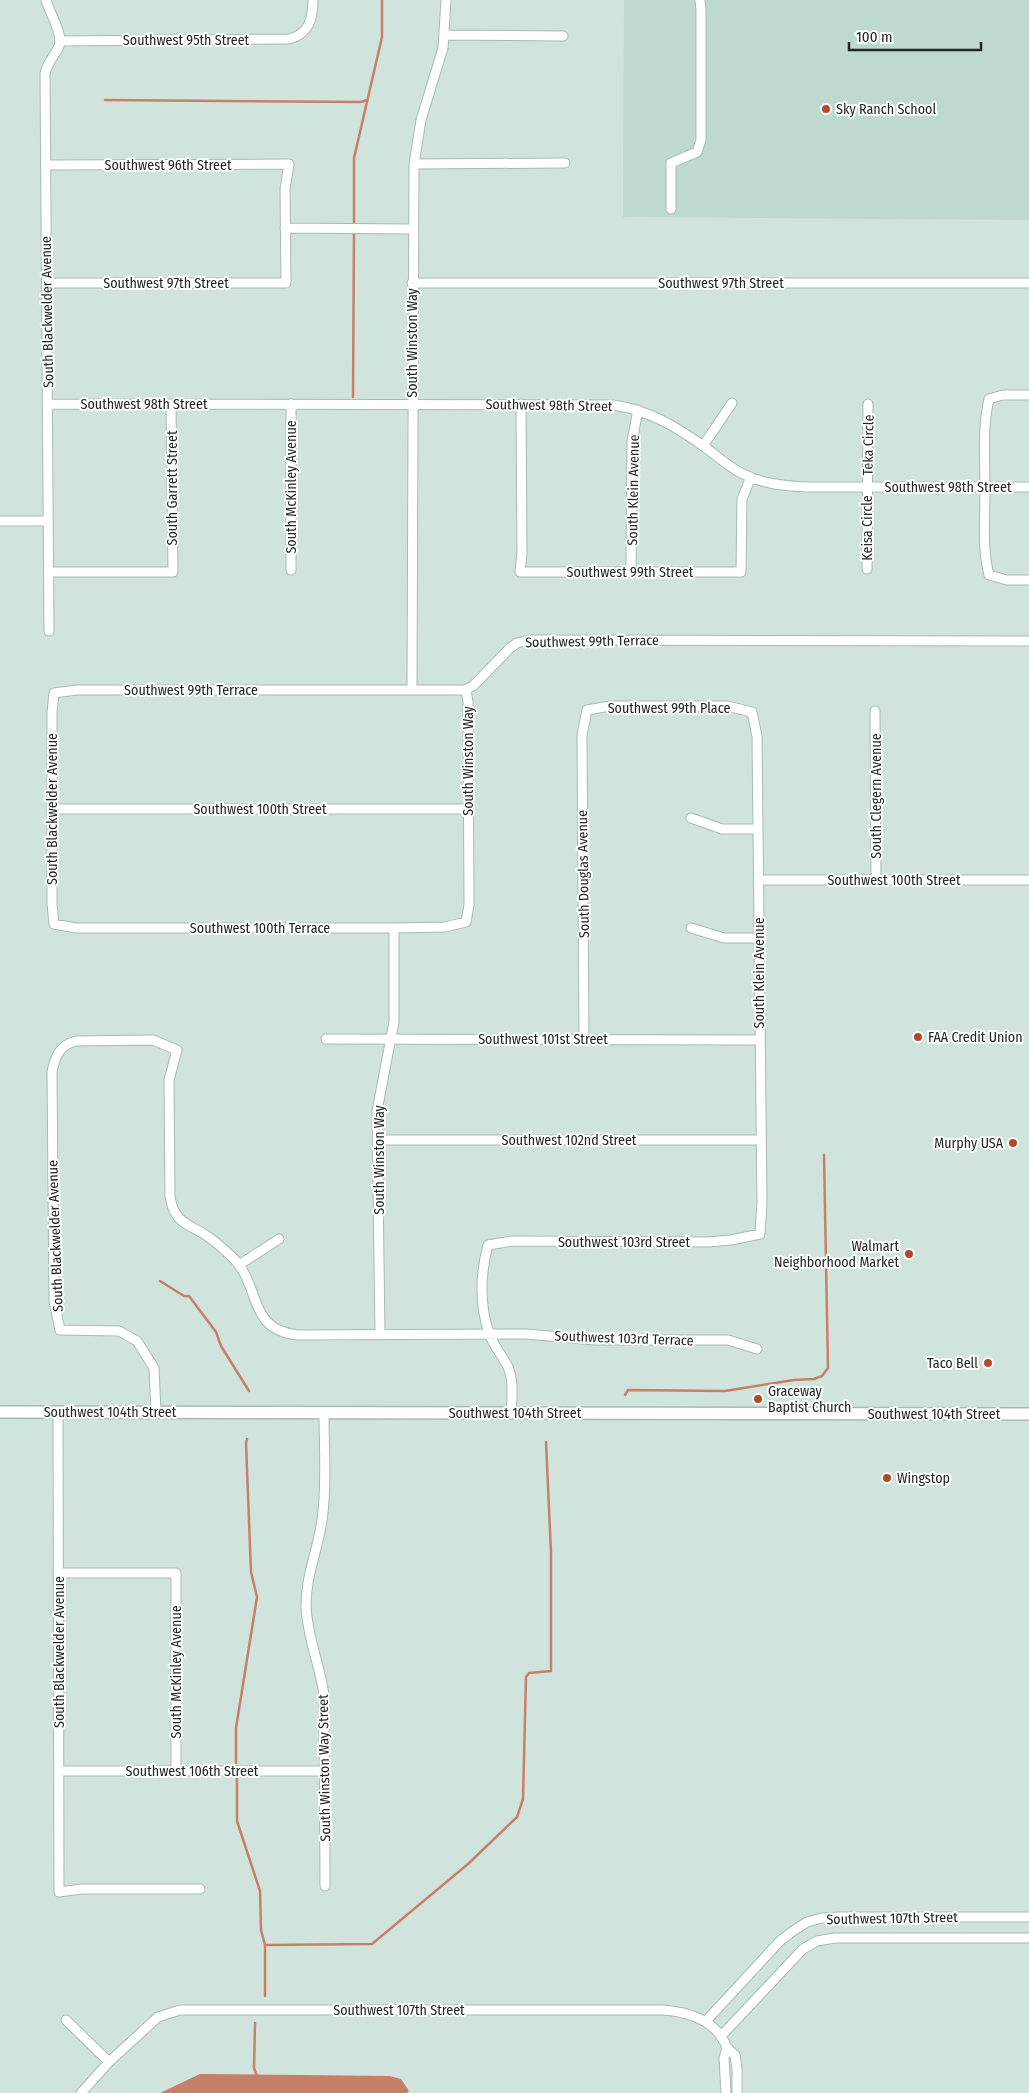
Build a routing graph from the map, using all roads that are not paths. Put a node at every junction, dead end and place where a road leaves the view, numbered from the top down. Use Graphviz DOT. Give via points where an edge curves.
graph roads {
  1 [pos="46,0"];
  2 [pos="313,0"];
  3 [pos="446,0"];
  4 [pos="700,0"];
  5 [pos="444,35"];
  6 [pos="563,36"];
  7 [pos="60,41"];
  8 [pos="565,163"];
  9 [pos="414,164"];
  10 [pos="46,165"];
  11 [pos="671,209"];
  12 [pos="285,228"];
  13 [pos="412,229"];
  14 [pos="47,283"];
  15 [pos="412,283"];
  16 [pos="1029,283"];
  17 [pos="1028,396"];
  18 [pos="48,404"];
  19 [pos="171,404"];
  20 [pos="291,404"];
  21 [pos="412,404"];
  22 [pos="521,404"];
  23 [pos="732,404"];
  24 [pos="868,404"];
  25 [pos="638,410"];
  26 [pos="702,446"];
  27 [pos="750,477"];
  28 [pos="867,487"];
  29 [pos="985,487"];
  30 [pos="1029,487"];
  31 [pos="0,521"];
  32 [pos="48,521"];
  33 [pos="867,569"];
  34 [pos="291,570"];
  35 [pos="49,572"];
  36 [pos="631,572"];
  37 [pos="1029,579"];
  38 [pos="49,631"];
  39 [pos="1029,641"];
  40 [pos="412,690"];
  41 [pos="466,690"];
  42 [pos="54,693"];
  43 [pos="586,710"];
  44 [pos="875,711"];
  45 [pos="752,712"];
  46 [pos="52,808"];
  47 [pos="468,809"];
  48 [pos="691,818"];
  49 [pos="757,829"];
  50 [pos="758,880"];
  51 [pos="876,880"];
  52 [pos="1029,880"];
  53 [pos="466,922"];
  54 [pos="54,924"];
  55 [pos="394,928"];
  56 [pos="691,928"];
  57 [pos="758,938"];
  58 [pos="326,1039"];
  59 [pos="392,1039"];
  60 [pos="584,1039"];
  61 [pos="759,1040"];
  62 [pos="378,1140"];
  63 [pos="760,1140"];
  64 [pos="760,1234"];
  65 [pos="279,1239"];
  66 [pos="239,1265"];
  67 [pos="380,1335"];
  68 [pos="490,1336"];
  69 [pos="757,1349"];
  70 [pos="0,1412"];
  71 [pos="58,1412"];
  72 [pos="156,1412"];
  73 [pos="324,1413"];
  74 [pos="511,1413"];
  75 [pos="1029,1414"];
  76 [pos="59,1573"];
  77 [pos="59,1771"];
  78 [pos="176,1771"];
  79 [pos="325,1771"];
  80 [pos="325,1886"];
  81 [pos="200,1889"];
  82 [pos="1029,1917"];
  83 [pos="1029,1938"];
  84 [pos="66,2020"];
  85 [pos="706,2021"];
  86 [pos="721,2036"];
  87 [pos="727,2048"];
  88 [pos="109,2062"];
  89 [pos="81,2093"];
  90 [pos="726,2093"];
  91 [pos="738,2093"];
  1 -- 7 [label="street"];
  2 -- 7 [label="street, Southwest 95th Street" via="313,14 307,28 297,37 282,40"];
  3 -- 5 [label="street, South Winston Way"];
  4 -- 11 [label="street" via="701,140 697,152 671,162"];
  5 -- 6 [label="street"];
  5 -- 9 [label="street, South Winston Way" via="437,73 421,120"];
  7 -- 10 [label="street, South Blackwelder Avenue" via="45,74"];
  8 -- 9 [label="street"];
  9 -- 13 [label="street, South Winston Way"];
  10 -- 12 [label="street, Southwest 96th Street" via="289,164"];
  10 -- 14 [label="street, South Blackwelder Avenue"];
  12 -- 13 [label="street"];
  12 -- 14 [label="street, Southwest 97th Street" via="286,283"];
  13 -- 15 [label="street, South Winston Way"];
  14 -- 18 [label="street, South Blackwelder Avenue"];
  15 -- 16 [label="street, Southwest 97th Street"];
  15 -- 21 [label="street, South Winston Way"];
  17 -- 29 [label="street" via="1003,395 989,399 985,415"];
  18 -- 19 [label="street, Southwest 98th Street"];
  18 -- 32 [label="street, South Blackwelder Avenue"];
  19 -- 20 [label="street, Southwest 98th Street"];
  19 -- 35 [label="street, South Garrett Street" via="173,572"];
  20 -- 21 [label="street, Southwest 98th Street"];
  20 -- 34 [label="street, South McKinley Avenue"];
  21 -- 22 [label="street, Southwest 98th Street"];
  21 -- 40 [label="street, South Winston Way"];
  22 -- 25 [label="street, Southwest 98th Street" via="613,405"];
  22 -- 36 [label="street, Southwest 99th Street" via="520,572"];
  23 -- 26 [label="street"];
  24 -- 28 [label="street, Teka Circle"];
  25 -- 26 [label="street, Southwest 98th Street" via="666,422"];
  25 -- 36 [label="street, South Klein Avenue" via="632,441"];
  26 -- 27 [label="street, Southwest 98th Street"];
  27 -- 28 [label="street, Southwest 98th Street" via="788,486"];
  27 -- 36 [label="street, Southwest 99th Street" via="742,499 740,572"];
  28 -- 29 [label="street, Southwest 98th Street"];
  28 -- 33 [label="street, Keisa Circle"];
  29 -- 30 [label="street, Southwest 98th Street"];
  29 -- 37 [label="street" via="985,560 989,575 1007,580"];
  31 -- 32 [label="street"];
  32 -- 35 [label="street, South Blackwelder Avenue"];
  35 -- 38 [label="street, South Blackwelder Avenue"];
  39 -- 41 [label="street, Southwest 99th Terrace" via="529,640 514,645"];
  40 -- 41 [label="street, Southwest 99th Terrace"];
  40 -- 42 [label="street, Southwest 99th Terrace" via="77,690"];
  41 -- 47 [label="street, South Winston Way"];
  42 -- 46 [label="street, South Blackwelder Avenue"];
  43 -- 45 [label="street, Southwest 99th Place" via="610,706 727,706"];
  43 -- 60 [label="street, South Douglas Avenue" via="582,735"];
  44 -- 51 [label="street, South Clegern Avenue"];
  45 -- 49 [label="street, South Klein Avenue" via="757,736"];
  46 -- 47 [label="street, Southwest 100th Street"];
  46 -- 54 [label="street, South Blackwelder Avenue"];
  47 -- 53 [label="street, South Winston Way" via="469,905"];
  48 -- 49 [label="street" via="722,829"];
  49 -- 50 [label="street, South Klein Avenue"];
  50 -- 51 [label="street, Southwest 100th Street"];
  50 -- 57 [label="street, South Klein Avenue"];
  51 -- 52 [label="street, Southwest 100th Street"];
  53 -- 55 [label="street, Southwest 100th Terrace" via="445,927"];
  54 -- 55 [label="street, Southwest 100th Terrace" via="76,928"];
  55 -- 59 [label="street, South Winston Way"];
  56 -- 57 [label="street" via="724,938"];
  57 -- 61 [label="street, South Klein Avenue"];
  58 -- 59 [label="street, Southwest 101st Street"];
  59 -- 60 [label="street, Southwest 101st Street"];
  59 -- 62 [label="street, South Winston Way" via="378,1101"];
  60 -- 61 [label="street, Southwest 101st Street"];
  61 -- 63 [label="street, South Klein Avenue"];
  62 -- 63 [label="street, Southwest 102nd Street"];
  62 -- 67 [label="street, South Winston Way"];
  63 -- 64 [label="street, South Klein Avenue"];
  64 -- 68 [label="street, Southwest 103rd Street" via="708,1242 512,1241 488,1245 481,1297"];
  65 -- 66 [label="street"];
  66 -- 67 [label="street" via="259,1313 274,1330 298,1335"];
  66 -- 72 [label="street, South Blackwelder Avenue" via="208,1236 178,1218 171,1203 169,1080 177,1050 153,1040 82,1040 62,1048 53,1064 52,1083 54,1301 60,1330 119,1331 137,1341 154,1368"];
  67 -- 68 [label="street"];
  68 -- 69 [label="street, Southwest 103rd Terrace" via="526,1334 595,1340 728,1340"];
  68 -- 74 [label="street" via="509,1372"];
  70 -- 71 [label="main road, Southwest 104th Street"];
  71 -- 72 [label="main road, Southwest 104th Street"];
  71 -- 76 [label="street, South Blackwelder Avenue"];
  72 -- 73 [label="main road, Southwest 104th Street"];
  73 -- 74 [label="main road, Southwest 104th Street"];
  73 -- 79 [label="street, South Winston Way Street" via="324,1508 308,1574 306,1606 324,1695"];
  74 -- 75 [label="main road, Southwest 104th Street"];
  76 -- 77 [label="street, South Blackwelder Avenue"];
  76 -- 78 [label="street, South McKinley Avenue" via="176,1573"];
  77 -- 78 [label="street, Southwest 106th Street"];
  77 -- 81 [label="street, South Blackwelder Avenue" via="59,1892 82,1889"];
  78 -- 79 [label="street, Southwest 106th Street"];
  79 -- 80 [label="street, South Winston Way Street"];
  82 -- 85 [label="street, Southwest 107th Street" via="838,1917 807,1922 780,1941"];
  83 -- 86 [label="street, Southwest 107th Street" via="835,1938 816,1941 803,1949"];
  84 -- 88 [label="street"];
  85 -- 86 [label="street, Southwest 107th Street"];
  85 -- 88 [label="street, Southwest 107th Street" via="663,2010 180,2010 158,2017"];
  86 -- 87 [label="street, Southwest 107th Street"];
  87 -- 90 [label="street" via="724,2058"];
  87 -- 91 [label="street, Southwest 107th Street" via="735,2055"];
  88 -- 89 [label="street, Southwest 107th Street"];
}
